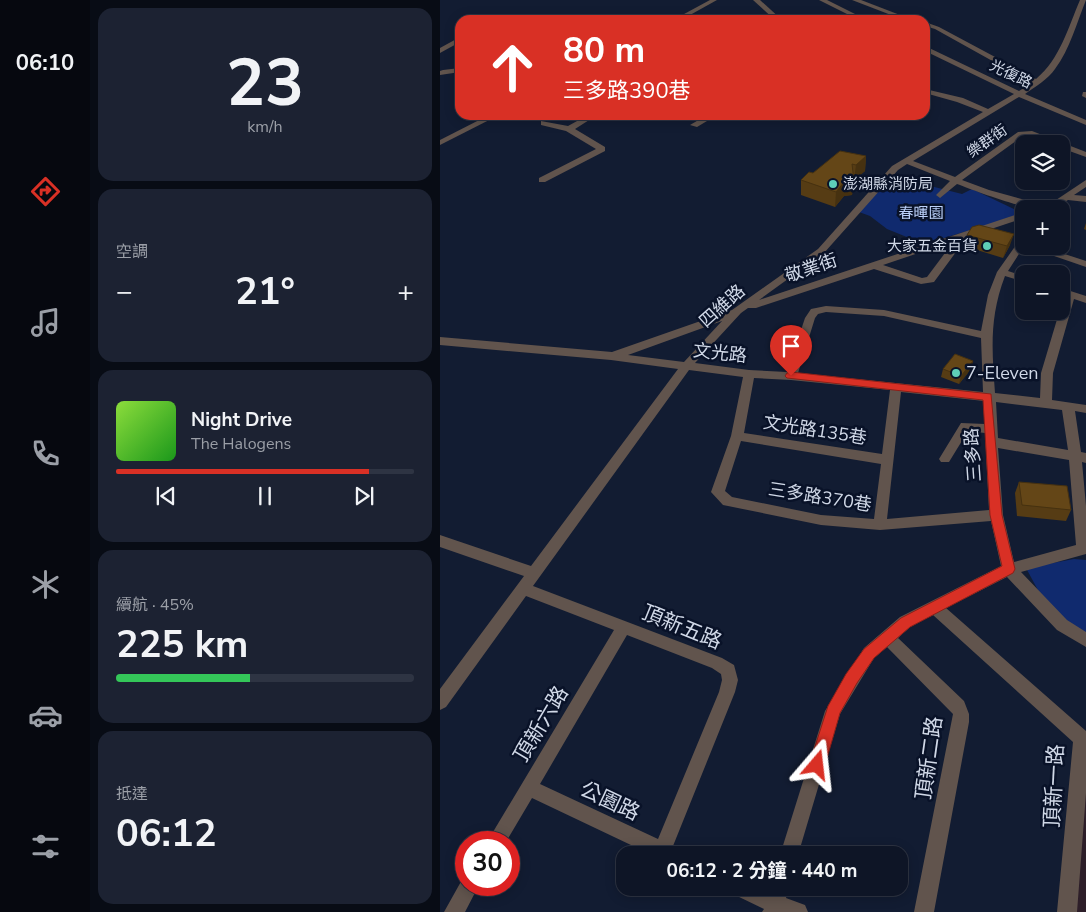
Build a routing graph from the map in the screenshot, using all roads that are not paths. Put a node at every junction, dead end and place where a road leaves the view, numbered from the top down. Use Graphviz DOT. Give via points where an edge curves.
graph roads {
  1 [pos="714,0"];
  2 [pos="756,0"];
  3 [pos="822,0"];
  4 [pos="855,0"];
  5 [pos="1083,0"];
  6 [pos="686,15"];
  7 [pos="773,15"];
  8 [pos="854,15"];
  9 [pos="896,15"];
  10 [pos="930,26"];
  11 [pos="455,42"];
  12 [pos="930,50"];
  13 [pos="440,51"];
  14 [pos="455,70"];
  15 [pos="440,73"];
  16 [pos="1036,82"];
  17 [pos="930,92"];
  18 [pos="1019,94"];
  19 [pos="988,112"];
  20 [pos="485,120"];
  21 [pos="584,120"];
  22 [pos="704,120"];
  23 [pos="544,123"];
  24 [pos="1086,123"];
  25 [pos="694,125"];
  26 [pos="569,129"];
  27 [pos="1020,135"];
  28 [pos="1034,135"];
  29 [pos="1015,138"];
  30 [pos="440,143"];
  31 [pos="1070,149"];
  32 [pos="1086,155"];
  33 [pos="906,161"];
  34 [pos="542,180"];
  35 [pos="955,181"];
  36 [pos="1086,183"];
  37 [pos="940,195"];
  38 [pos="1067,197"];
  39 [pos="1086,199"];
  40 [pos="1016,200"];
  41 [pos="1062,200"];
  42 [pos="1015,218"];
  43 [pos="976,231"];
  44 [pos="964,235"];
  45 [pos="994,236"];
  46 [pos="1015,253"];
  47 [pos="1059,255"];
  48 [pos="1086,264"];
  49 [pos="874,265"];
  50 [pos="1002,272"];
  51 [pos="1015,276"];
  52 [pos="1070,295"];
  53 [pos="1086,300"];
  54 [pos="737,311"];
  55 [pos="1059,320"];
  56 [pos="986,336"];
  57 [pos="440,341"];
  58 [pos="611,356"];
  59 [pos="685,367"];
  60 [pos="749,374"];
  61 [pos="791,376"];
  62 [pos="896,388"];
  63 [pos="988,396"];
  64 [pos="1046,403"];
  65 [pos="1068,407"];
  66 [pos="1086,409"];
  67 [pos="991,435"];
  68 [pos="737,436"];
  69 [pos="1081,457"];
  70 [pos="945,459"];
  71 [pos="888,460"];
  72 [pos="728,501"];
  73 [pos="996,515"];
  74 [pos="880,525"];
  75 [pos="440,541"];
  76 [pos="1084,547"];
  77 [pos="1009,569"];
  78 [pos="534,573"];
  79 [pos="523,588"];
  80 [pos="934,607"];
  81 [pos="624,627"];
  82 [pos="888,638"];
  83 [pos="1086,640"];
  84 [pos="440,702"];
  85 [pos="529,788"];
  86 [pos="503,831"];
  87 [pos="652,846"];
  88 [pos="670,846"];
  89 [pos="792,846"];
  90 [pos="463,896"];
  91 [pos="762,896"];
  92 [pos="775,901"];
  93 [pos="454,912"];
  94 [pos="798,912"];
  95 [pos="924,912"];
  96 [pos="1067,912"];
  1 -- 6 [label="street"];
  2 -- 7 [label="street"];
  3 -- 8 [label="street"];
  4 -- 9 [label="street"];
  5 -- 16 [label="street, 四維路" via="1077,23 1052,69"];
  10 -- 16 [label="street"];
  11 -- 13 [label="street"];
  12 -- 18 [label="street, 光復路"];
  14 -- 15 [label="street"];
  16 -- 18 [label="street, 四維路"];
  17 -- 19 [label="street"];
  18 -- 19 [label="street, 四維路"];
  18 -- 24 [label="street, 光復路"];
  19 -- 33 [label="street, 四維路"];
  20 -- 30 [label="street"];
  21 -- 26 [label="street"];
  22 -- 25 [label="street"];
  23 -- 26 [label="street"];
  26 -- 34 [label="street" via="602,148"];
  27 -- 28 [label="street, 樂群街"];
  29 -- 35 [label="street, 樂群街"];
  31 -- 32 [label="street"];
  33 -- 35 [label="street"];
  33 -- 54 [label="street, 四維路" via="895,168 821,251"];
  35 -- 37 [label="street, 樂群街"];
  35 -- 40 [label="street"];
  36 -- 38 [label="street"];
  38 -- 39 [label="street"];
  38 -- 41 [label="street"];
  42 -- 43 [label="street, 敬業街"];
  43 -- 44 [label="street, 敬業街"];
  43 -- 45 [label="street"];
  44 -- 49 [label="street, 敬業街"];
  44 -- 49 [label="street" via="930,280 920,281"];
  46 -- 50 [label="street, 三多路"];
  47 -- 48 [label="street"];
  49 -- 54 [label="street, 敬業街"];
  50 -- 51 [label="street"];
  50 -- 56 [label="street, 三多路" via="993,295"];
  52 -- 53 [label="street"];
  54 -- 58 [label="street, 敬業街"];
  54 -- 59 [label="street, 四維路"];
  55 -- 64 [label="street" via="1046,373"];
  56 -- 61 [label="street" via="884,313 815,311"];
  56 -- 63 [label="street, 三多路"];
  57 -- 58 [label="street, 文光路"];
  58 -- 59 [label="street, 文光路"];
  59 -- 60 [label="street, 文光路"];
  59 -- 78 [label="street, 四維路"];
  60 -- 61 [label="street, 文光路"];
  60 -- 68 [label="street, 文光路135巷"];
  61 -- 62 [label="street, 文光路"];
  62 -- 63 [label="street, 文光路"];
  62 -- 71 [label="street"];
  63 -- 64 [label="street, 文光路"];
  63 -- 67 [label="street, 三多路"];
  64 -- 65 [label="street, 文光路"];
  65 -- 66 [label="street, 文光路"];
  65 -- 69 [label="street"];
  67 -- 69 [label="street"];
  67 -- 70 [label="street" via="965,426"];
  67 -- 73 [label="street, 三多路"];
  68 -- 71 [label="street, 文光路135巷"];
  68 -- 72 [label="street, 文光路135巷" via="718,492"];
  69 -- 76 [label="street"];
  71 -- 74 [label="street"];
  72 -- 74 [label="street, 三多路370巷" via="821,520"];
  73 -- 74 [label="street, 三多路370巷"];
  73 -- 77 [label="street, 三多路"];
  75 -- 78 [label="street"];
  76 -- 77 [label="street"];
  77 -- 80 [label="street"];
  77 -- 83 [label="street, 三多路" via="1062,625"];
  78 -- 79 [label="street, 四維路"];
  79 -- 81 [label="street, 頂新五路"];
  79 -- 84 [label="street, 四維路"];
  80 -- 82 [label="street" via="905,622"];
  80 -- 96 [label="street, 頂新一路" via="1082,739"];
  81 -- 85 [label="street, 頂新六路"];
  81 -- 88 [label="street, 頂新五路" via="728,670 728,692"];
  82 -- 89 [label="street" via="869,654 834,711"];
  82 -- 95 [label="street, 頂新二路" via="958,707 961,714"];
  85 -- 86 [label="street, 頂新六路"];
  85 -- 87 [label="street, 公園路"];
  90 -- 93 [label="street"];
  91 -- 92 [label="street"];
  92 -- 94 [label="street"];
}
